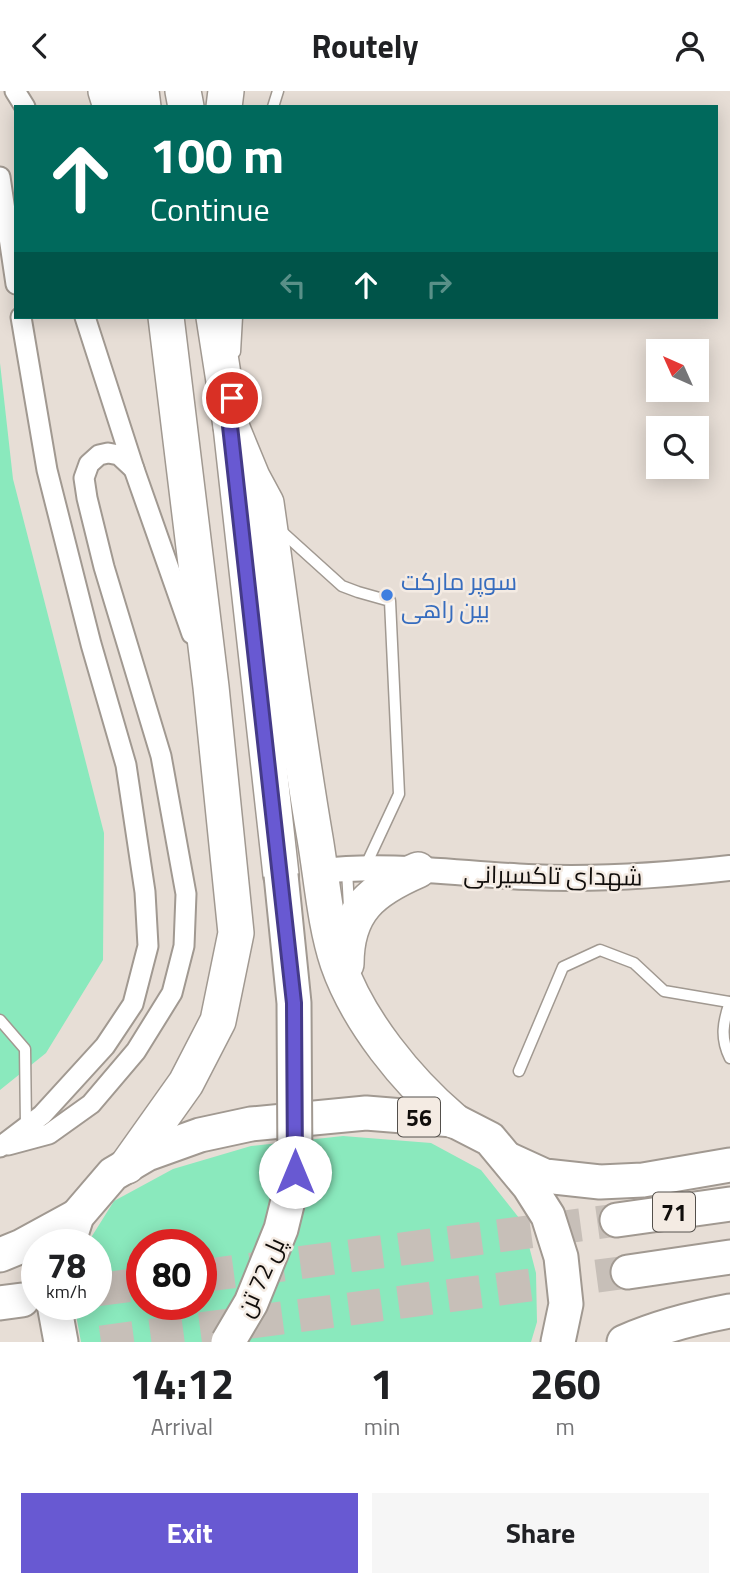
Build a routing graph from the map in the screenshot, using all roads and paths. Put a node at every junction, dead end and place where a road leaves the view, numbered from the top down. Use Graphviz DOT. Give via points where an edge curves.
graph roads {
  1 [pos="0,177"];
  2 [pos="14,271"];
  3 [pos="21,319"];
  4 [pos="86,319"];
  5 [pos="166,319"];
  6 [pos="214,319"];
  7 [pos="237,319"];
  8 [pos="234,358"];
  9 [pos="234,371"];
  10 [pos="230,426"];
  11 [pos="134,469"];
  12 [pos="268,519"];
  13 [pos="211,687"];
  14 [pos="730,868"];
  15 [pos="344,869"];
  16 [pos="418,870"];
  17 [pos="281,875"];
  18 [pos="350,929"];
  19 [pos="346,982"];
  20 [pos="730,1002"];
  21 [pos="0,1020"];
  22 [pos="6,1034"];
  23 [pos="730,1058"];
  24 [pos="519,1071"];
  25 [pos="453,1120"];
  26 [pos="26,1127"];
  27 [pos="0,1147"];
  28 [pos="508,1159"];
  29 [pos="730,1164"];
  30 [pos="127,1166"];
  31 [pos="730,1204"];
  32 [pos="617,1220"];
  33 [pos="73,1229"];
  34 [pos="21,1246"];
  35 [pos="0,1255"];
  36 [pos="730,1257"];
  37 [pos="628,1272"];
  38 [pos="730,1311"];
  39 [pos="41,1320"];
  40 [pos="61,1342"];
  41 [pos="228,1342"];
  42 [pos="558,1342"];
  43 [pos="624,1342"];
  1 -- 2 [label="street"];
  3 -- 26 [label="street" via="47,470 126,765 145,892 148,946 133,1005 112,1036"];
  4 -- 11 [label="street"];
  5 -- 13 [label="highway"];
  6 -- 10 [label="highway"];
  7 -- 8 [label="lane"];
  9 -- 10 [label="lane"];
  10 -- 12 [label="highway" via="266,503"];
  10 -- 17 [label="highway"];
  11 -- 13 [label="street"];
  11 -- 27 [label="street" via="119,455 108,453 89,464 84,478 104,566 161,756 186,894 184,946 172,993 136,1051 91,1104 49,1134"];
  12 -- 15 [label="highway" via="306,784"];
  12 -- 15 [label="lane" via="342,586 390,601 399,794"];
  13 -- 30 [label="highway" via="236,933 218,1021 186,1083"];
  14 -- 16 [label="street, شهدای تاکسیرانی" via="603,880"];
  15 -- 16 [label="street, شهدای تاکسیرانی"];
  15 -- 18 [label="lane"];
  15 -- 19 [label="highway" via="338,963"];
  16 -- 18 [label="highway" via="373,894"];
  17 -- 41 [label="highway, پل 72 تن, bridge" via="294,1003 295,1172 282,1229 251,1303"];
  18 -- 19 [label="highway"];
  19 -- 25 [label="highway" via="389,1051 426,1097"];
  20 -- 23 [label="lane" via="722,1028"];
  20 -- 24 [label="lane" via="664,991 634,963 600,950 563,967"];
  21 -- 22 [label="lane"];
  22 -- 26 [label="lane" via="25,1049"];
  25 -- 28 [label="highway, 56" via="489,1139"];
  25 -- 30 [label="highway, 56" via="366,1114 251,1124 200,1135"];
  26 -- 27 [label="street"];
  28 -- 29 [label="highway" via="545,1176 600,1182 643,1180"];
  28 -- 42 [label="highway, 56" via="548,1216 561,1257 566,1304"];
  30 -- 33 [label="highway, 56" via="113,1174"];
  31 -- 32 [label="highway, 71"];
  34 -- 35 [label="highway"];
  36 -- 37 [label="highway, 71"];
  38 -- 43 [label="highway"];
  39 -- 40 [label="highway"];
}
